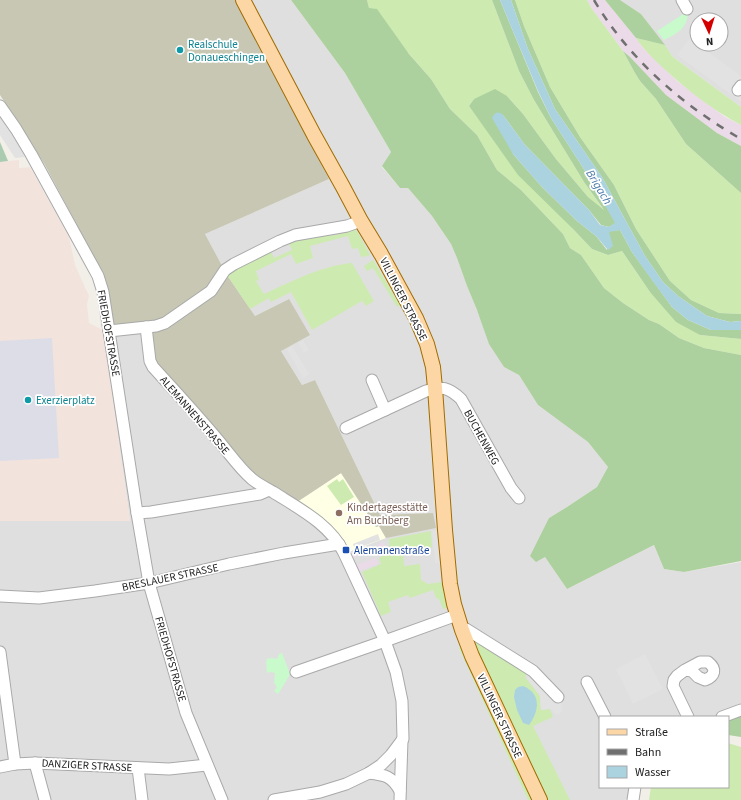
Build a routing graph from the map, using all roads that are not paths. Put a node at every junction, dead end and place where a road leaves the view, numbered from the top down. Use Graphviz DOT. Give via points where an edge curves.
graph roads {
  1 [pos="243,0"];
  2 [pos="0,106"];
  3 [pos="361,220"];
  4 [pos="146,327"];
  5 [pos="109,331"];
  6 [pos="372,380"];
  7 [pos="435,388"];
  8 [pos="385,410"];
  9 [pos="346,428"];
  10 [pos="269,490"];
  11 [pos="519,498"];
  12 [pos="137,513"];
  13 [pos="339,544"];
  14 [pos="149,583"];
  15 [pos="0,596"];
  16 [pos="457,615"];
  17 [pos="462,630"];
  18 [pos="385,641"];
  19 [pos="0,652"];
  20 [pos="685,670"];
  21 [pos="296,672"];
  22 [pos="587,682"];
  23 [pos="558,697"];
  24 [pos="741,710"];
  25 [pos="605,716"];
  26 [pos="688,716"];
  27 [pos="725,716"];
  28 [pos="402,739"];
  29 [pos="35,763"];
  30 [pos="15,764"];
  31 [pos="207,765"];
  32 [pos="0,766"];
  33 [pos="138,768"];
  34 [pos="369,773"];
  35 [pos="635,788"];
  36 [pos="400,795"];
  37 [pos="45,800"];
  38 [pos="142,800"];
  39 [pos="222,800"];
  40 [pos="274,800"];
  41 [pos="540,800"];
  42 [pos="633,800"];
  1 -- 3 [label="main road, VILLINGER STRASSE"];
  2 -- 5 [label="street, FRIEDHOFSTRASSE" via="31,154 98,276"];
  3 -- 4 [label="street" via="347,226 295,236 267,247 225,270 211,291 165,323"];
  3 -- 7 [label="main road, VILLINGER STRASSE" via="416,318 427,344"];
  4 -- 5 [label="street"];
  4 -- 10 [label="street, ALEMANNENSTRASSE" via="153,367 252,479"];
  5 -- 12 [label="street, FRIEDHOFSTRASSE"];
  6 -- 8 [label="street"];
  7 -- 8 [label="street"];
  7 -- 11 [label="street, BUCHENWEG" via="447,389 461,399"];
  7 -- 16 [label="main road, VILLINGER STRASSE" via="450,584"];
  8 -- 9 [label="street"];
  10 -- 12 [label="street" via="260,494"];
  10 -- 13 [label="street, ALEMANNENSTRASSE" via="322,525"];
  12 -- 14 [label="street, FRIEDHOFSTRASSE"];
  13 -- 14 [label="street, BRESLAUER STRASSE" via="229,564"];
  13 -- 18 [label="street, ALEMANNENSTRASSE"];
  14 -- 15 [label="street, BRESLAUER STRASSE" via="39,598"];
  14 -- 31 [label="street, FRIEDHOFSTRASSE" via="186,713"];
  16 -- 17 [label="main road, VILLINGER STRASSE"];
  16 -- 18 [label="street"];
  17 -- 23 [label="street" via="466,629 533,671"];
  17 -- 41 [label="main road, VILLINGER STRASSE"];
  18 -- 21 [label="street"];
  18 -- 28 [label="street, ALEMANNENSTRASSE" via="396,672 402,701"];
  19 -- 30 [label="street"];
  20 -- 26 [label="street" via="674,680 673,686"];
  22 -- 25 [label="street"];
  24 -- 27 [label="street"];
  28 -- 34 [label="street" via="391,755"];
  28 -- 36 [label="street, ALEMANNENSTRASSE"];
  29 -- 30 [label="street, DANZIGER STRASSE"];
  29 -- 33 [label="street, DANZIGER STRASSE"];
  29 -- 37 [label="street, DANZIGER STRASSE"];
  30 -- 32 [label="street, DANZIGER STRASSE"];
  31 -- 33 [label="street, DANZIGER STRASSE" via="169,769"];
  31 -- 39 [label="street, FRIEDHOFSTRASSE"];
  33 -- 38 [label="street, DANZIGER STRASSE"];
  34 -- 36 [label="street, ALEMANNENSTRASSE" via="382,774 392,779"];
  34 -- 40 [label="street" via="320,792"];
  35 -- 42 [label="street"];
}
